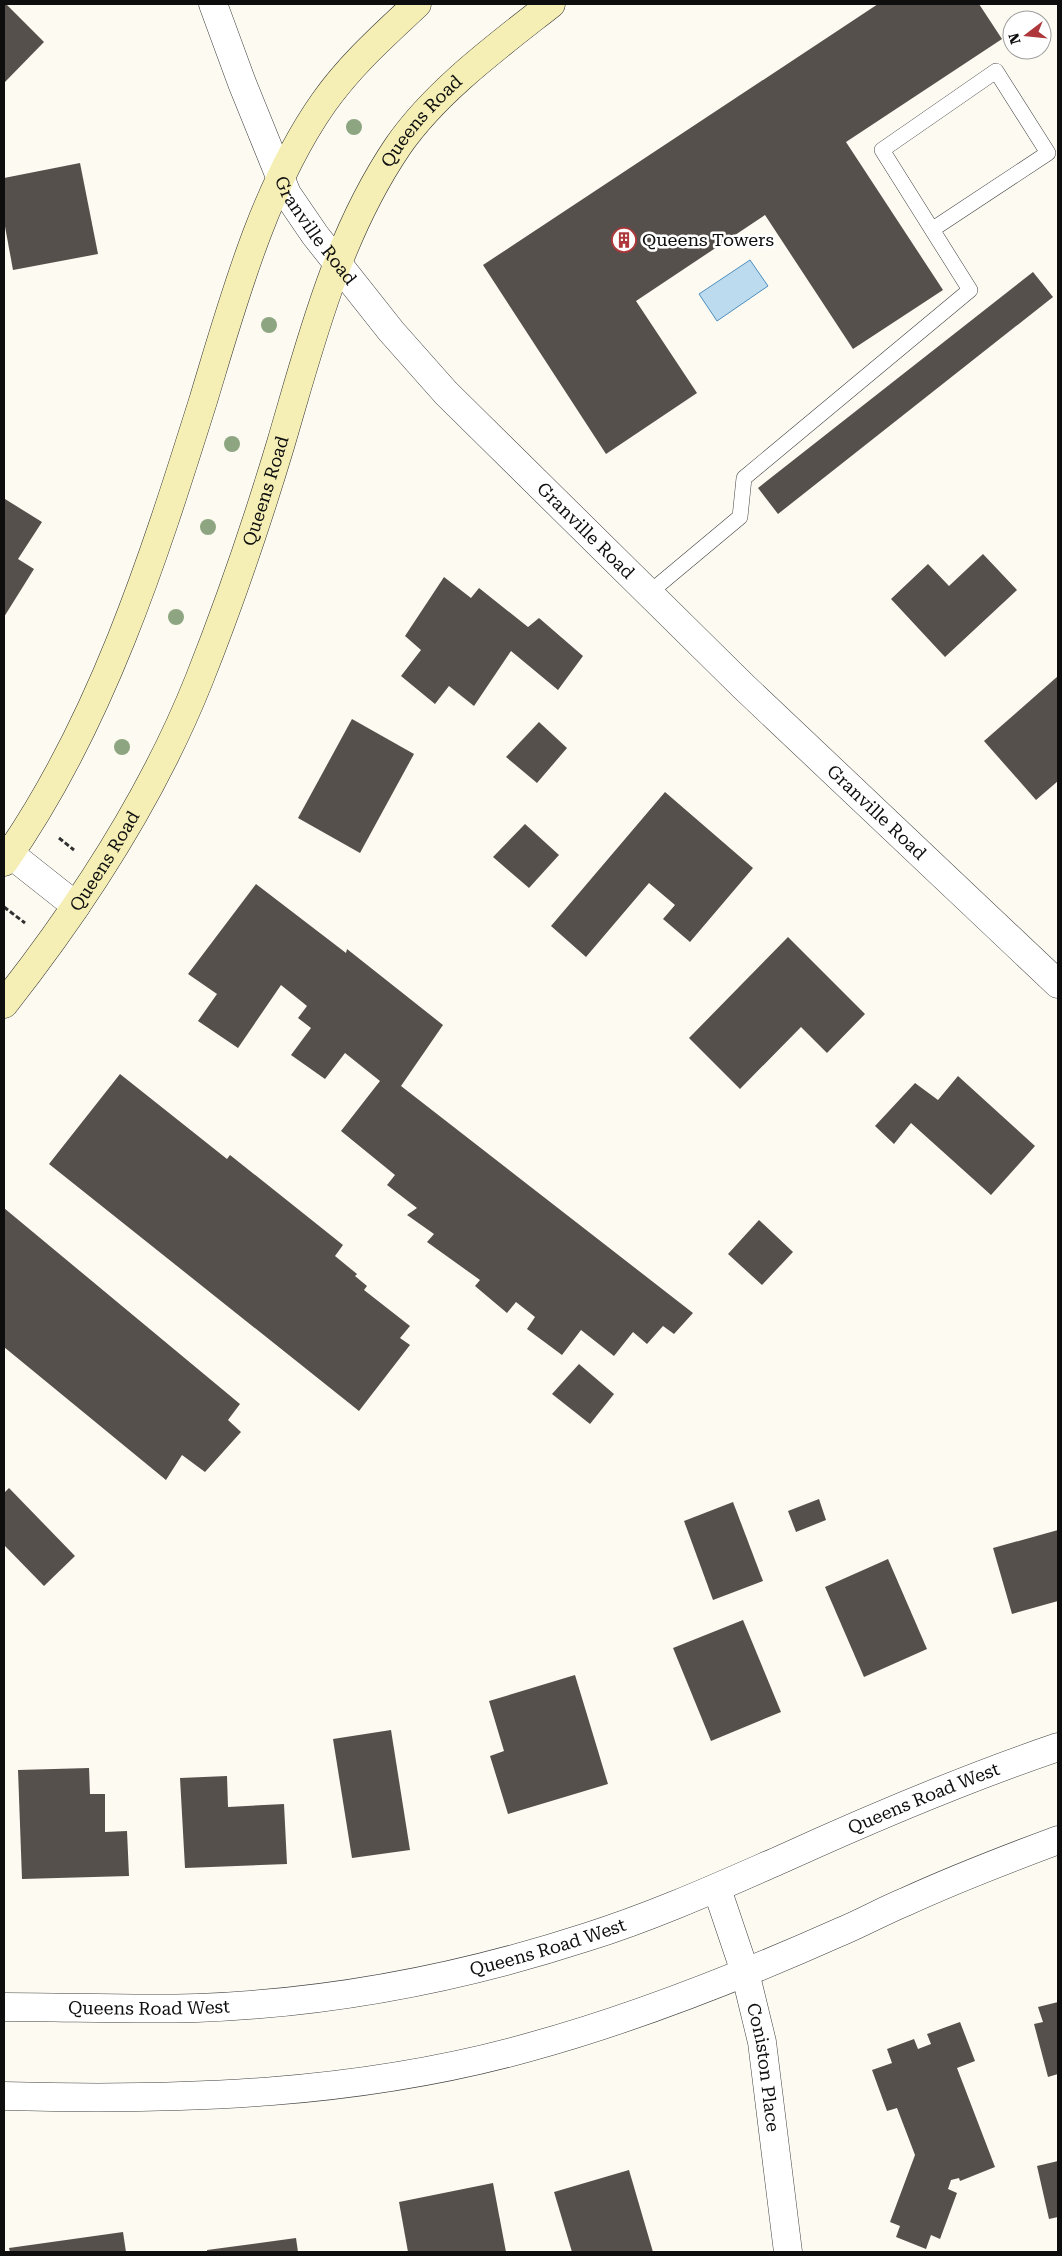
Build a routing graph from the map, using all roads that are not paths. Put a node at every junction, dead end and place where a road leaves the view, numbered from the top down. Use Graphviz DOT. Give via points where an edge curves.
graph roads {
  1 [pos="213,4"];
  2 [pos="417,4"];
  3 [pos="551,4"];
  4 [pos="280,180"];
  5 [pos="933,229"];
  6 [pos="337,262"];
  7 [pos="649,593"];
  8 [pos="6,855"];
  9 [pos="76,906"];
  10 [pos="1058,984"];
  11 [pos="4,1004"];
  12 [pos="1058,1747"];
  13 [pos="1058,1840"];
  14 [pos="717,1889"];
  15 [pos="745,1972"];
  16 [pos="4,2007"];
  17 [pos="4,2096"];
  18 [pos="788,2252"];
  1 -- 4 [label="street, Granville Road"];
  2 -- 4 [label="main road" via="350,68 318,111"];
  3 -- 6 [label="main road, Queens Road" via="471,70 412,128 364,202"];
  4 -- 6 [label="street, Granville Road" via="298,211"];
  4 -- 8 [label="main road" via="239,283 165,521 112,662 60,769"];
  5 -- 5 [label="lane" via="882,150 996,71 1048,153"];
  5 -- 7 [label="lane" via="970,290 744,478 740,517"];
  6 -- 7 [label="street, Granville Road" via="391,331 446,393"];
  6 -- 9 [label="main road, Queens Road" via="266,492 181,724 128,826"];
  7 -- 10 [label="street, Granville Road" via="870,809"];
  8 -- 9 [label="street"];
  9 -- 11 [label="main road, Queens Road"];
  12 -- 14 [label="street, Queens Road West" via="907,1805"];
  13 -- 15 [label="street" via="905,1901"];
  14 -- 15 [label="street, Coniston Place"];
  14 -- 16 [label="street, Queens Road West" via="588,1937 424,1981 314,1997 199,2008"];
  15 -- 17 [label="street" via="679,1999 538,2045 394,2076 218,2095"];
  15 -- 18 [label="street, Coniston Place" via="764,2051"];
}
